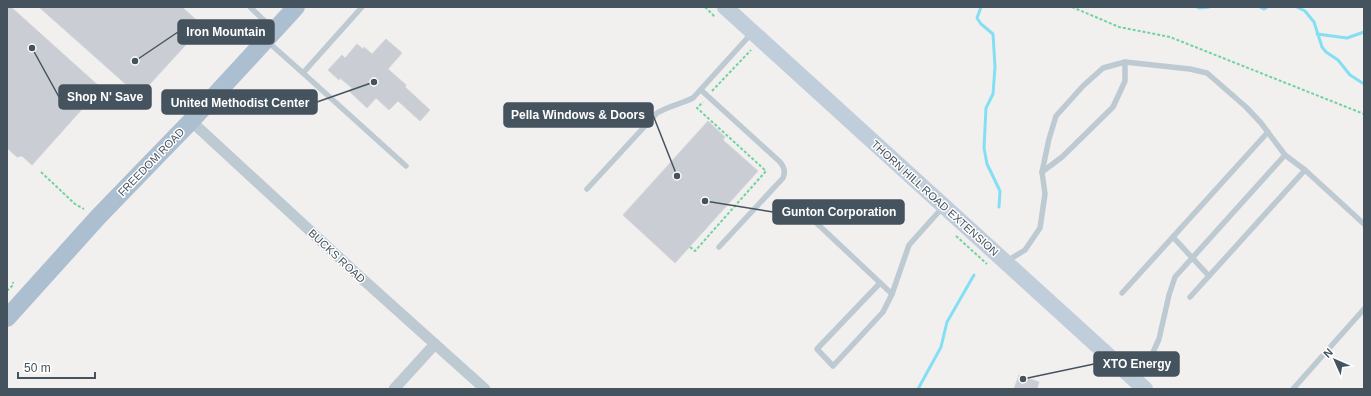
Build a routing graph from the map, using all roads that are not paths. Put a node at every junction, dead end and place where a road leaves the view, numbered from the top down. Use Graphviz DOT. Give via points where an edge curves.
graph roads {
  1 [pos="250,7"];
  2 [pos="296,7"];
  3 [pos="362,7"];
  4 [pos="725,7"];
  5 [pos="753,32"];
  6 [pos="271,36"];
  7 [pos="1125,62"];
  8 [pos="303,73"];
  9 [pos="701,90"];
  10 [pos="191,121"];
  11 [pos="1268,132"];
  12 [pos="1285,155"];
  13 [pos="406,166"];
  14 [pos="1305,170"];
  15 [pos="1042,172"];
  16 [pos="587,189"];
  17 [pos="944,206"];
  18 [pos="807,214"];
  19 [pos="1364,224"];
  20 [pos="1173,237"];
  21 [pos="719,247"];
  22 [pos="1192,258"];
  23 [pos="1005,262"];
  24 [pos="1209,276"];
  25 [pos="880,282"];
  26 [pos="1122,293"];
  27 [pos="892,294"];
  28 [pos="1190,297"];
  29 [pos="1364,309"];
  30 [pos="7,318"];
  31 [pos="435,344"];
  32 [pos="1128,374"];
  33 [pos="394,389"];
  34 [pos="485,389"];
  35 [pos="1145,389"];
  36 [pos="1293,389"];
  1 -- 6 [label="lane"];
  2 -- 6 [label="main road, FREEDOM ROAD"];
  3 -- 8 [label="lane"];
  4 -- 5 [label="street, THORN HILL ROAD EXTENSION"];
  5 -- 9 [label="lane"];
  5 -- 17 [label="street, THORN HILL ROAD EXTENSION"];
  6 -- 8 [label="lane"];
  6 -- 10 [label="main road, FREEDOM ROAD"];
  7 -- 11 [label="lane" via="1207,73 1246,106"];
  7 -- 15 [label="lane" via="1125,81 1113,108 1062,158"];
  7 -- 15 [label="lane" via="1103,68 1056,116"];
  8 -- 13 [label="lane"];
  9 -- 16 [label="lane" via="693,98 657,113"];
  9 -- 21 [label="lane" via="779,161 785,174"];
  10 -- 30 [label="main road, FREEDOM ROAD" via="99,216"];
  10 -- 31 [label="street, BUCKS ROAD"];
  11 -- 12 [label="lane"];
  11 -- 20 [label="lane"];
  12 -- 14 [label="lane"];
  12 -- 22 [label="lane"];
  14 -- 19 [label="lane"];
  14 -- 24 [label="lane"];
  15 -- 23 [label="lane" via="1044,194 1040,228 1025,250"];
  17 -- 23 [label="street, THORN HILL ROAD EXTENSION"];
  17 -- 27 [label="lane" via="909,245"];
  18 -- 25 [label="lane"];
  20 -- 22 [label="lane"];
  20 -- 26 [label="lane"];
  22 -- 24 [label="lane"];
  22 -- 32 [label="lane" via="1175,278 1159,339 1150,359"];
  23 -- 32 [label="street, THORN HILL ROAD EXTENSION"];
  24 -- 28 [label="lane"];
  25 -- 27 [label="lane"];
  25 -- 27 [label="lane" via="817,349 833,366 883,312"];
  29 -- 36 [label="lane"];
  31 -- 33 [label="street"];
  31 -- 34 [label="street, BUCKS ROAD"];
  32 -- 35 [label="street, THORN HILL ROAD EXTENSION"];
}
